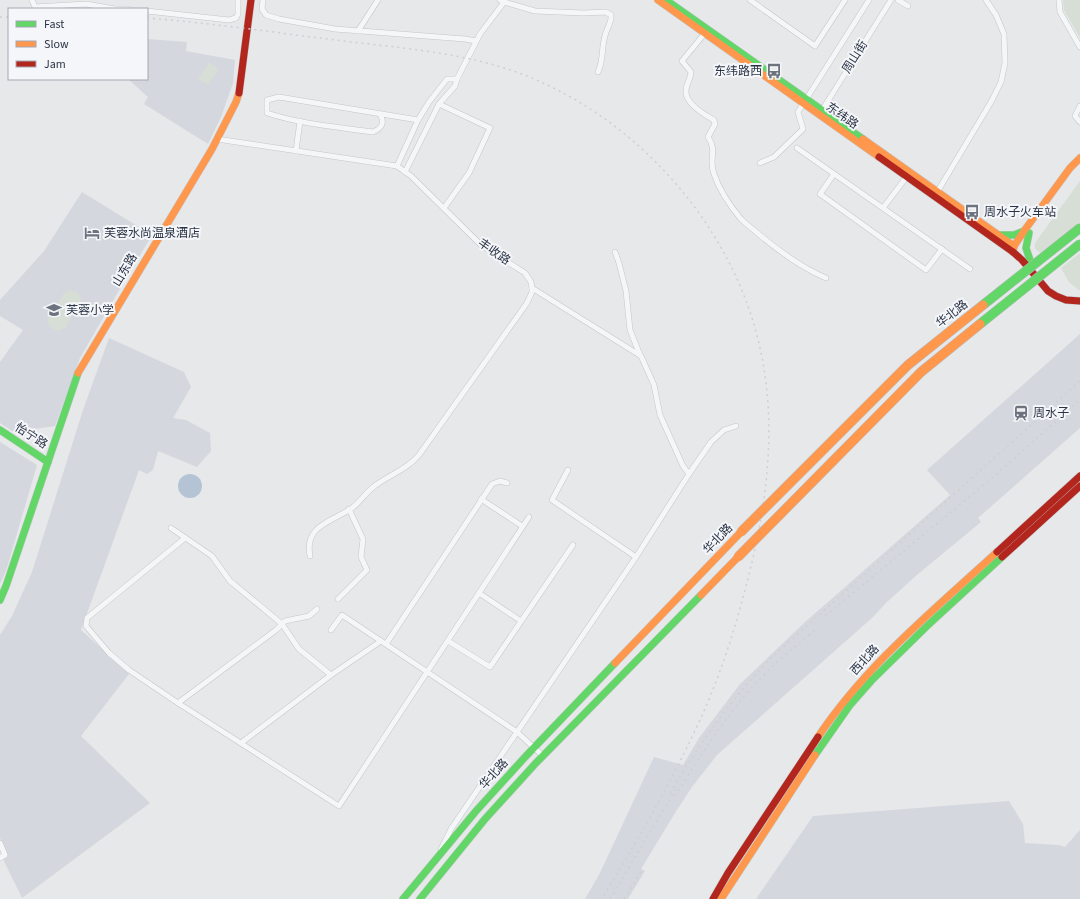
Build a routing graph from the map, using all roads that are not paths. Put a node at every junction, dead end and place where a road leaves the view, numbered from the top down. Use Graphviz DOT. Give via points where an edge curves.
graph roads {
  1 [pos="32,0"];
  2 [pos="238,0"];
  3 [pos="251,0"];
  4 [pos="263,0"];
  5 [pos="378,0"];
  6 [pos="658,0"];
  7 [pos="666,0"];
  8 [pos="750,0"];
  9 [pos="845,0"];
  10 [pos="869,0"];
  11 [pos="890,0"];
  12 [pos="898,0"];
  13 [pos="986,0"];
  14 [pos="1059,0"];
  15 [pos="503,1"];
  16 [pos="908,6"];
  17 [pos="110,8"];
  18 [pos="148,11"];
  19 [pos="358,31"];
  20 [pos="705,33"];
  21 [pos="476,41"];
  22 [pos="1080,47"];
  23 [pos="598,72"];
  24 [pos="457,79"];
  25 [pos="805,101"];
  26 [pos="439,104"];
  27 [pos="1080,106"];
  28 [pos="820,112"];
  29 [pos="380,114"];
  30 [pos="418,120"];
  31 [pos="300,121"];
  32 [pos="1080,122"];
  33 [pos="217,139"];
  34 [pos="798,148"];
  35 [pos="296,151"];
  36 [pos="1080,158"];
  37 [pos="760,163"];
  38 [pos="1080,164"];
  39 [pos="397,166"];
  40 [pos="406,172"];
  41 [pos="834,174"];
  42 [pos="908,174"];
  43 [pos="936,194"];
  44 [pos="444,208"];
  45 [pos="884,208"];
  46 [pos="1080,228"];
  47 [pos="1026,232"];
  48 [pos="996,234"];
  49 [pos="1080,244"];
  50 [pos="942,249"];
  51 [pos="1015,249"];
  52 [pos="615,252"];
  53 [pos="1030,260"];
  54 [pos="970,269"];
  55 [pos="826,278"];
  56 [pos="532,288"];
  57 [pos="1080,295"];
  58 [pos="1080,301"];
  59 [pos="641,356"];
  60 [pos="736,426"];
  61 [pos="0,430"];
  62 [pos="48,462"];
  63 [pos="568,470"];
  64 [pos="689,474"];
  65 [pos="1080,476"];
  66 [pos="507,483"];
  67 [pos="1080,486"];
  68 [pos="481,499"];
  69 [pos="350,509"];
  70 [pos="529,517"];
  71 [pos="522,526"];
  72 [pos="171,528"];
  73 [pos="186,538"];
  74 [pos="573,545"];
  75 [pos="310,556"];
  76 [pos="636,557"];
  77 [pos="479,593"];
  78 [pos="338,599"];
  79 [pos="0,600"];
  80 [pos="317,609"];
  81 [pos="521,621"];
  82 [pos="282,624"];
  83 [pos="331,630"];
  84 [pos="448,640"];
  85 [pos="383,643"];
  86 [pos="428,672"];
  87 [pos="331,675"];
  88 [pos="178,703"];
  89 [pos="517,732"];
  90 [pos="241,743"];
  91 [pos="535,748"];
  92 [pos="543,756"];
  93 [pos="0,843"];
  94 [pos="0,858"];
  95 [pos="436,860"];
  96 [pos="404,899"];
  97 [pos="420,899"];
  98 [pos="713,899"];
  99 [pos="721,899"];
  1 -- 17 [label="street" via="35,7 86,4"];
  2 -- 18 [label="street" via="238,14 233,19"];
  3 -- 33 [label="main road, 山东路" via="240,89"];
  4 -- 19 [label="street" via="262,9 266,14 279,19"];
  5 -- 19 [label="street"];
  6 -- 20 [label="main road, 东纬路"];
  7 -- 25 [label="main road, 东纬路"];
  8 -- 9 [label="street" via="816,46"];
  10 -- 25 [label="street, 周山街"];
  11 -- 28 [label="street, 周山街"];
  12 -- 16 [label="street"];
  13 -- 43 [label="street" via="1004,34 1005,63 1001,82"];
  14 -- 22 [label="street" via="1060,12"];
  15 -- 21 [label="street"];
  15 -- 23 [label="street" via="535,11 606,12 611,15 612,19 604,36 602,63"];
  19 -- 21 [label="street"];
  20 -- 25 [label="main road, 东纬路"];
  20 -- 55 [label="street" via="682,61 691,72 686,91 688,98 701,112 714,120 715,124 708,137 713,143 713,173 720,188 742,220 813,273"];
  21 -- 24 [label="street"];
  24 -- 26 [label="street" via="455,86"];
  24 -- 30 [label="street" via="447,79"];
  25 -- 28 [label="main road, 东纬路"];
  25 -- 37 [label="street" via="798,112 803,129 774,157"];
  26 -- 40 [label="street"];
  26 -- 44 [label="street" via="490,128 469,173"];
  27 -- 32 [label="street" via="1075,116"];
  28 -- 42 [label="main road, 东纬路"];
  29 -- 30 [label="street"];
  29 -- 31 [label="street" via="383,119 382,126 373,132"];
  29 -- 31 [label="street" via="279,97 268,100 267,113"];
  30 -- 39 [label="street"];
  31 -- 35 [label="street"];
  33 -- 35 [label="street, 丰收路"];
  33 -- 62 [label="main road, 山东路" via="78,372"];
  34 -- 41 [label="street"];
  35 -- 39 [label="street, 丰收路"];
  36 -- 47 [label="main road" via="1070,168"];
  38 -- 47 [label="main road"];
  39 -- 40 [label="street, 丰收路"];
  40 -- 44 [label="street, 丰收路"];
  41 -- 45 [label="street"];
  41 -- 50 [label="street" via="820,194 926,270"];
  42 -- 43 [label="main road, 东纬路"];
  42 -- 45 [label="street"];
  43 -- 48 [label="main road, 东纬路"];
  43 -- 51 [label="main road, 东纬路"];
  44 -- 56 [label="street, 丰收路" via="481,245 525,273"];
  45 -- 50 [label="street"];
  46 -- 91 [label="main road, 华北路, bridge" via="908,365 741,532"];
  47 -- 48 [label="main road" via="1014,235"];
  47 -- 51 [label="main road"];
  47 -- 53 [label="main road" via="1026,248"];
  48 -- 51 [label="main road, 东纬路"];
  49 -- 92 [label="main road, 华北路, bridge" via="921,372"];
  50 -- 54 [label="street"];
  51 -- 53 [label="main road"];
  51 -- 58 [label="main road" via="1046,289 1058,297"];
  52 -- 59 [label="street" via="626,292 630,330"];
  53 -- 57 [label="main road" via="1052,288 1066,294"];
  56 -- 59 [label="street, 丰收路"];
  56 -- 69 [label="street" via="527,303 419,455 413,462 372,488"];
  59 -- 64 [label="street" via="654,385 660,415"];
  60 -- 64 [label="street" via="724,430 711,442"];
  61 -- 62 [label="main road, 怡宁路"];
  62 -- 79 [label="main road, 山东路"];
  63 -- 76 [label="street" via="552,500"];
  64 -- 76 [label="street"];
  65 -- 98 [label="main road, 西北路" via="866,675 823,730"];
  66 -- 68 [label="street" via="500,481 492,484"];
  67 -- 99 [label="main road, 西北路" via="872,680 829,734"];
  68 -- 71 [label="street"];
  68 -- 85 [label="street"];
  69 -- 75 [label="street" via="323,524 313,533 308,546"];
  69 -- 78 [label="street" via="363,538 361,557 367,570"];
  70 -- 71 [label="street"];
  71 -- 77 [label="street"];
  72 -- 73 [label="street"];
  73 -- 82 [label="street" via="212,556 230,581"];
  73 -- 88 [label="street" via="85,622 109,653 129,670"];
  74 -- 81 [label="street"];
  76 -- 89 [label="street"];
  77 -- 81 [label="street"];
  77 -- 84 [label="street"];
  80 -- 82 [label="street" via="309,616 285,621"];
  81 -- 84 [label="street" via="490,667"];
  82 -- 87 [label="street" via="299,649"];
  82 -- 88 [label="street"];
  83 -- 85 [label="street" via="342,615"];
  84 -- 86 [label="street"];
  85 -- 86 [label="street"];
  85 -- 87 [label="street"];
  86 -- 89 [label="street"];
  86 -- 90 [label="street" via="340,806"];
  87 -- 90 [label="street"];
  88 -- 90 [label="street"];
  89 -- 91 [label="street"];
  89 -- 95 [label="street" via="451,829"];
  91 -- 92 [label="street"];
  91 -- 95 [label="main road, 华北路" via="476,811"];
  92 -- 97 [label="main road, 华北路" via="485,819"];
  93 -- 94 [label="street" via="5,855"];
  95 -- 96 [label="main road, 华北路"];
}
